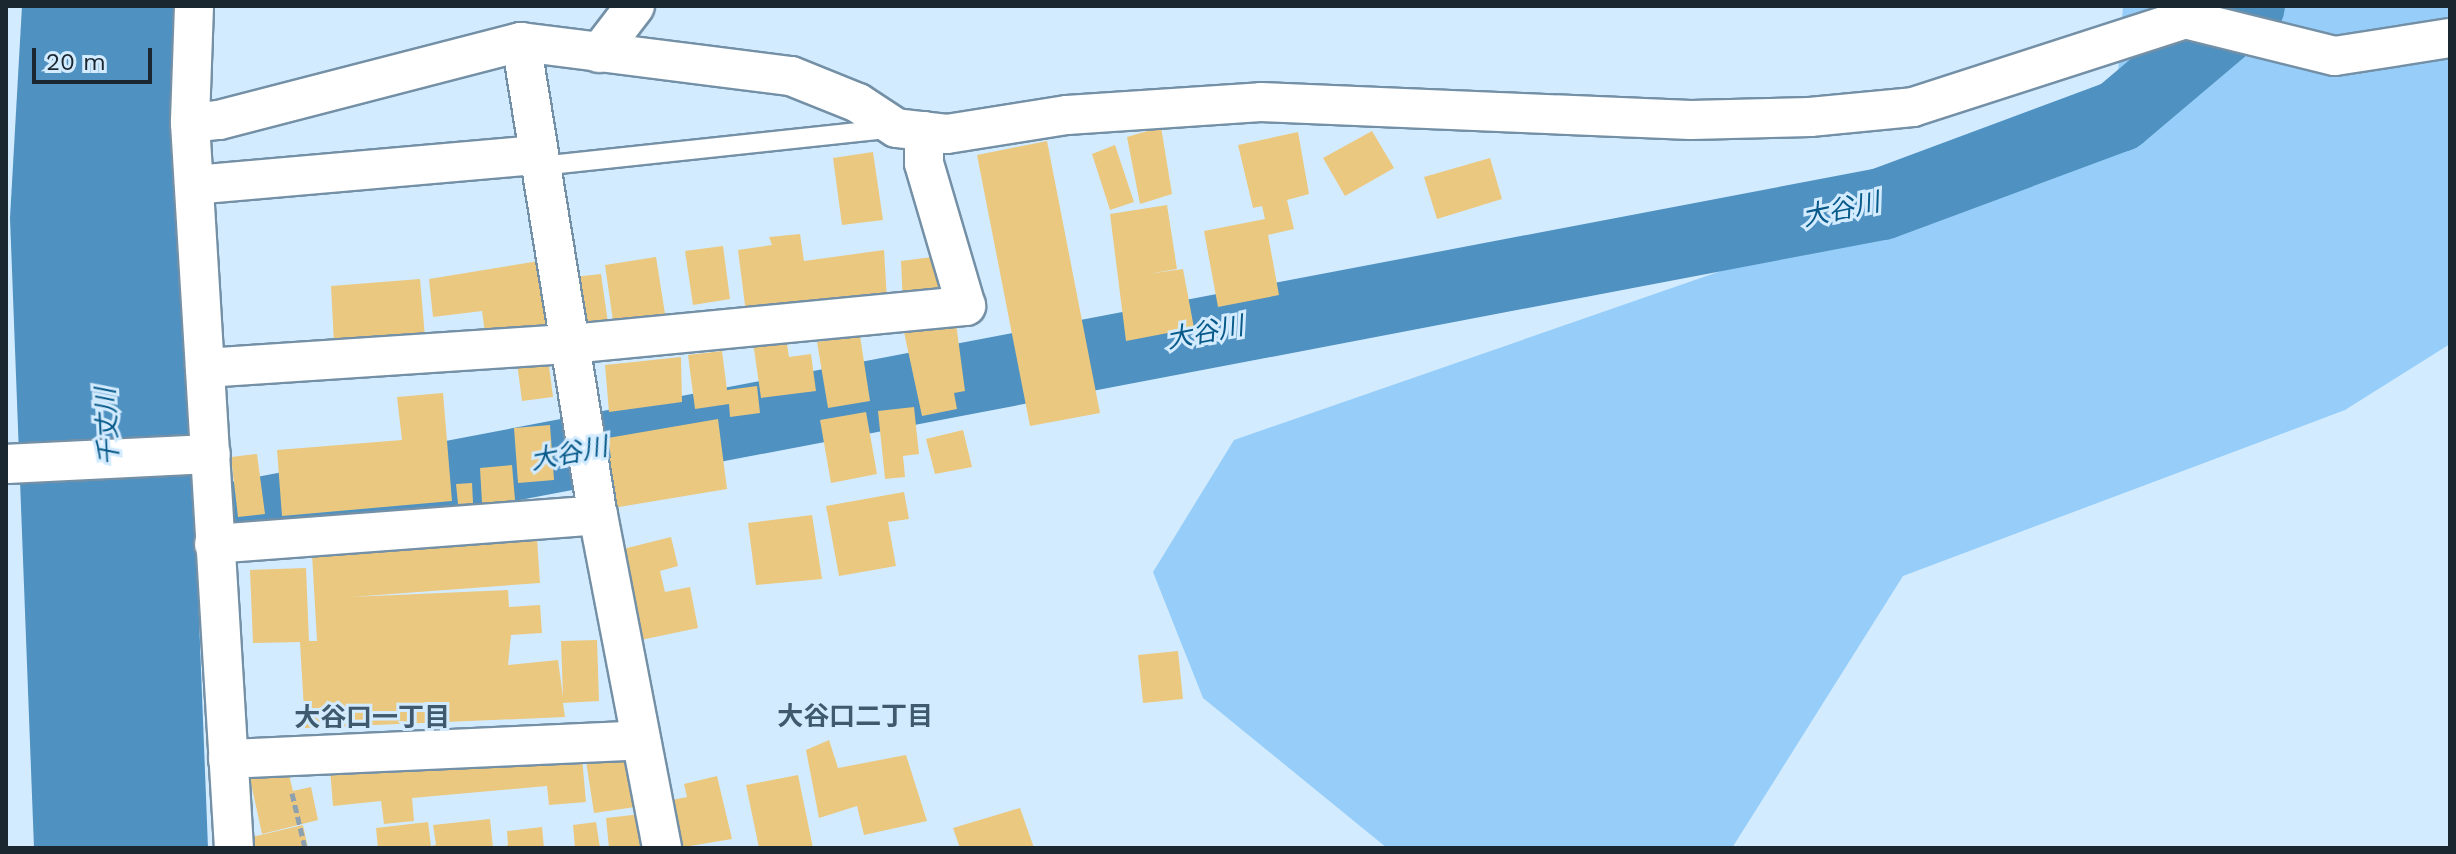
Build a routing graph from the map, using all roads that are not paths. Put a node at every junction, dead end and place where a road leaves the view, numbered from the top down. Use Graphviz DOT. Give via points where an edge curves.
graph roads {
  1 [pos="194,6"];
  2 [pos="635,6"];
  3 [pos="2450,38"];
  4 [pos="521,42"];
  5 [pos="599,53"];
  6 [pos="190,123"];
  7 [pos="910,129"];
  8 [pos="539,161"];
  9 [pos="194,185"];
  10 [pos="570,344"];
  11 [pos="205,368"];
  12 [pos="203,454"];
  13 [pos="6,464"];
  14 [pos="598,515"];
  15 [pos="214,544"];
  16 [pos="641,740"];
  17 [pos="228,759"];
  18 [pos="234,848"];
  19 [pos="662,848"];
  1 -- 6 [label="street"];
  2 -- 5 [label="street"];
  3 -- 7 [label="street" via="2335,56 2185,19 1913,107 1810,117 1691,120 1261,102 1067,115 947,134"];
  4 -- 5 [label="street"];
  4 -- 6 [label="street"];
  4 -- 8 [label="street"];
  5 -- 7 [label="street" via="791,76"];
  6 -- 9 [label="street"];
  7 -- 8 [label="lane"];
  7 -- 10 [label="street" via="966,306"];
  8 -- 9 [label="street"];
  8 -- 10 [label="street"];
  9 -- 11 [label="street"];
  10 -- 11 [label="street"];
  10 -- 14 [label="street"];
  11 -- 12 [label="street"];
  12 -- 13 [label="street"];
  12 -- 15 [label="street"];
  14 -- 15 [label="street"];
  14 -- 16 [label="street"];
  15 -- 17 [label="street"];
  16 -- 17 [label="street"];
  16 -- 19 [label="street"];
  17 -- 18 [label="street"];
}
